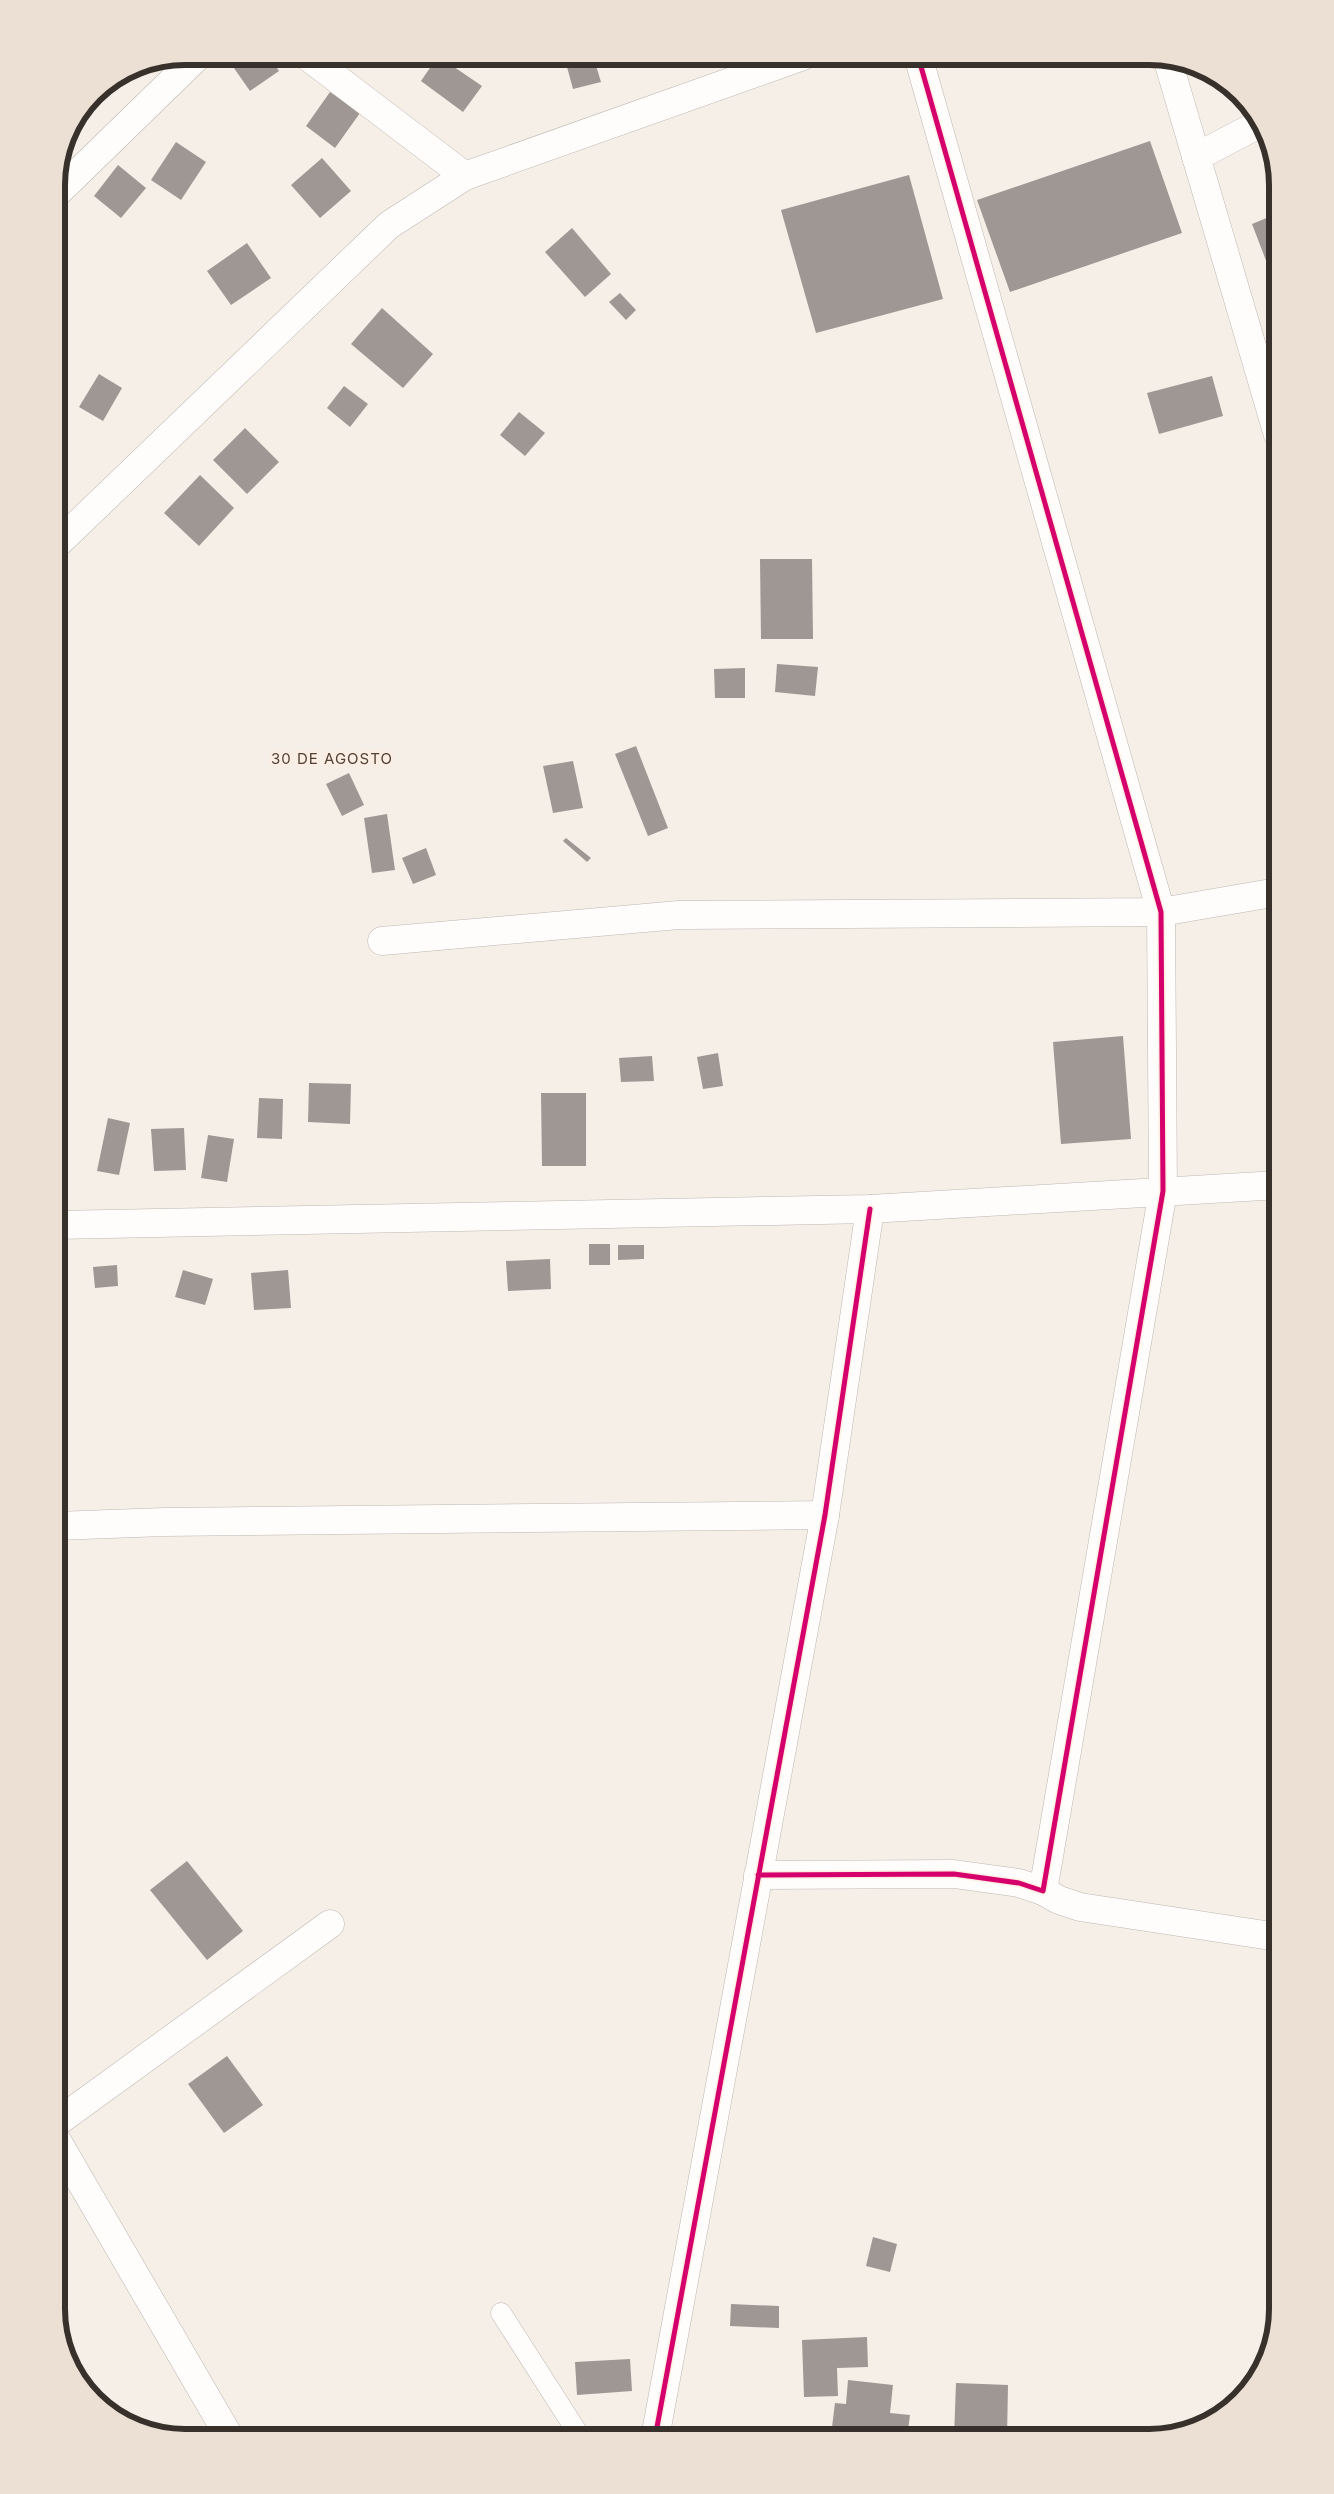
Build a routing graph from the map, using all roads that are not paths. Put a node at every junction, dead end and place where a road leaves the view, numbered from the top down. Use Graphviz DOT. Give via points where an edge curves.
graph roads {
  1 [pos="189,65"];
  2 [pos="319,65"];
  3 [pos="778,65"];
  4 [pos="921,65"];
  5 [pos="1170,67"];
  6 [pos="1254,126"];
  7 [pos="1196,157"];
  8 [pos="465,176"];
  9 [pos="65,184"];
  10 [pos="1269,404"];
  11 [pos="65,536"];
  12 [pos="1269,894"];
  13 [pos="1161,912"];
  14 [pos="382,941"];
  15 [pos="1269,1185"];
  16 [pos="1163,1190"];
  17 [pos="870,1209"];
  18 [pos="65,1225"];
  19 [pos="825,1515"];
  20 [pos="65,1526"];
  21 [pos="758,1875"];
  22 [pos="1043,1891"];
  23 [pos="330,1924"];
  24 [pos="1269,1936"];
  25 [pos="65,2116"];
  26 [pos="65,2154"];
  27 [pos="501,2313"];
  28 [pos="225,2429"];
  29 [pos="575,2429"];
  30 [pos="657,2429"];
  1 -- 9 [label="street"];
  2 -- 8 [label="street"];
  3 -- 8 [label="street"];
  4 -- 13 [label="street"];
  5 -- 7 [label="street"];
  6 -- 7 [label="street"];
  7 -- 10 [label="street"];
  8 -- 11 [label="street" via="388,225"];
  12 -- 13 [label="street"];
  13 -- 14 [label="street" via="679,915"];
  13 -- 16 [label="street"];
  15 -- 16 [label="street"];
  16 -- 17 [label="street"];
  16 -- 22 [label="street"];
  17 -- 18 [label="street"];
  17 -- 19 [label="street"];
  19 -- 20 [label="street"];
  19 -- 21 [label="street"];
  21 -- 22 [label="street" via="954,1874 1019,1882"];
  21 -- 30 [label="street"];
  22 -- 24 [label="street" via="1080,1907"];
  23 -- 25 [label="street"];
  26 -- 28 [label="street"];
  27 -- 29 [label="lane"];
}
